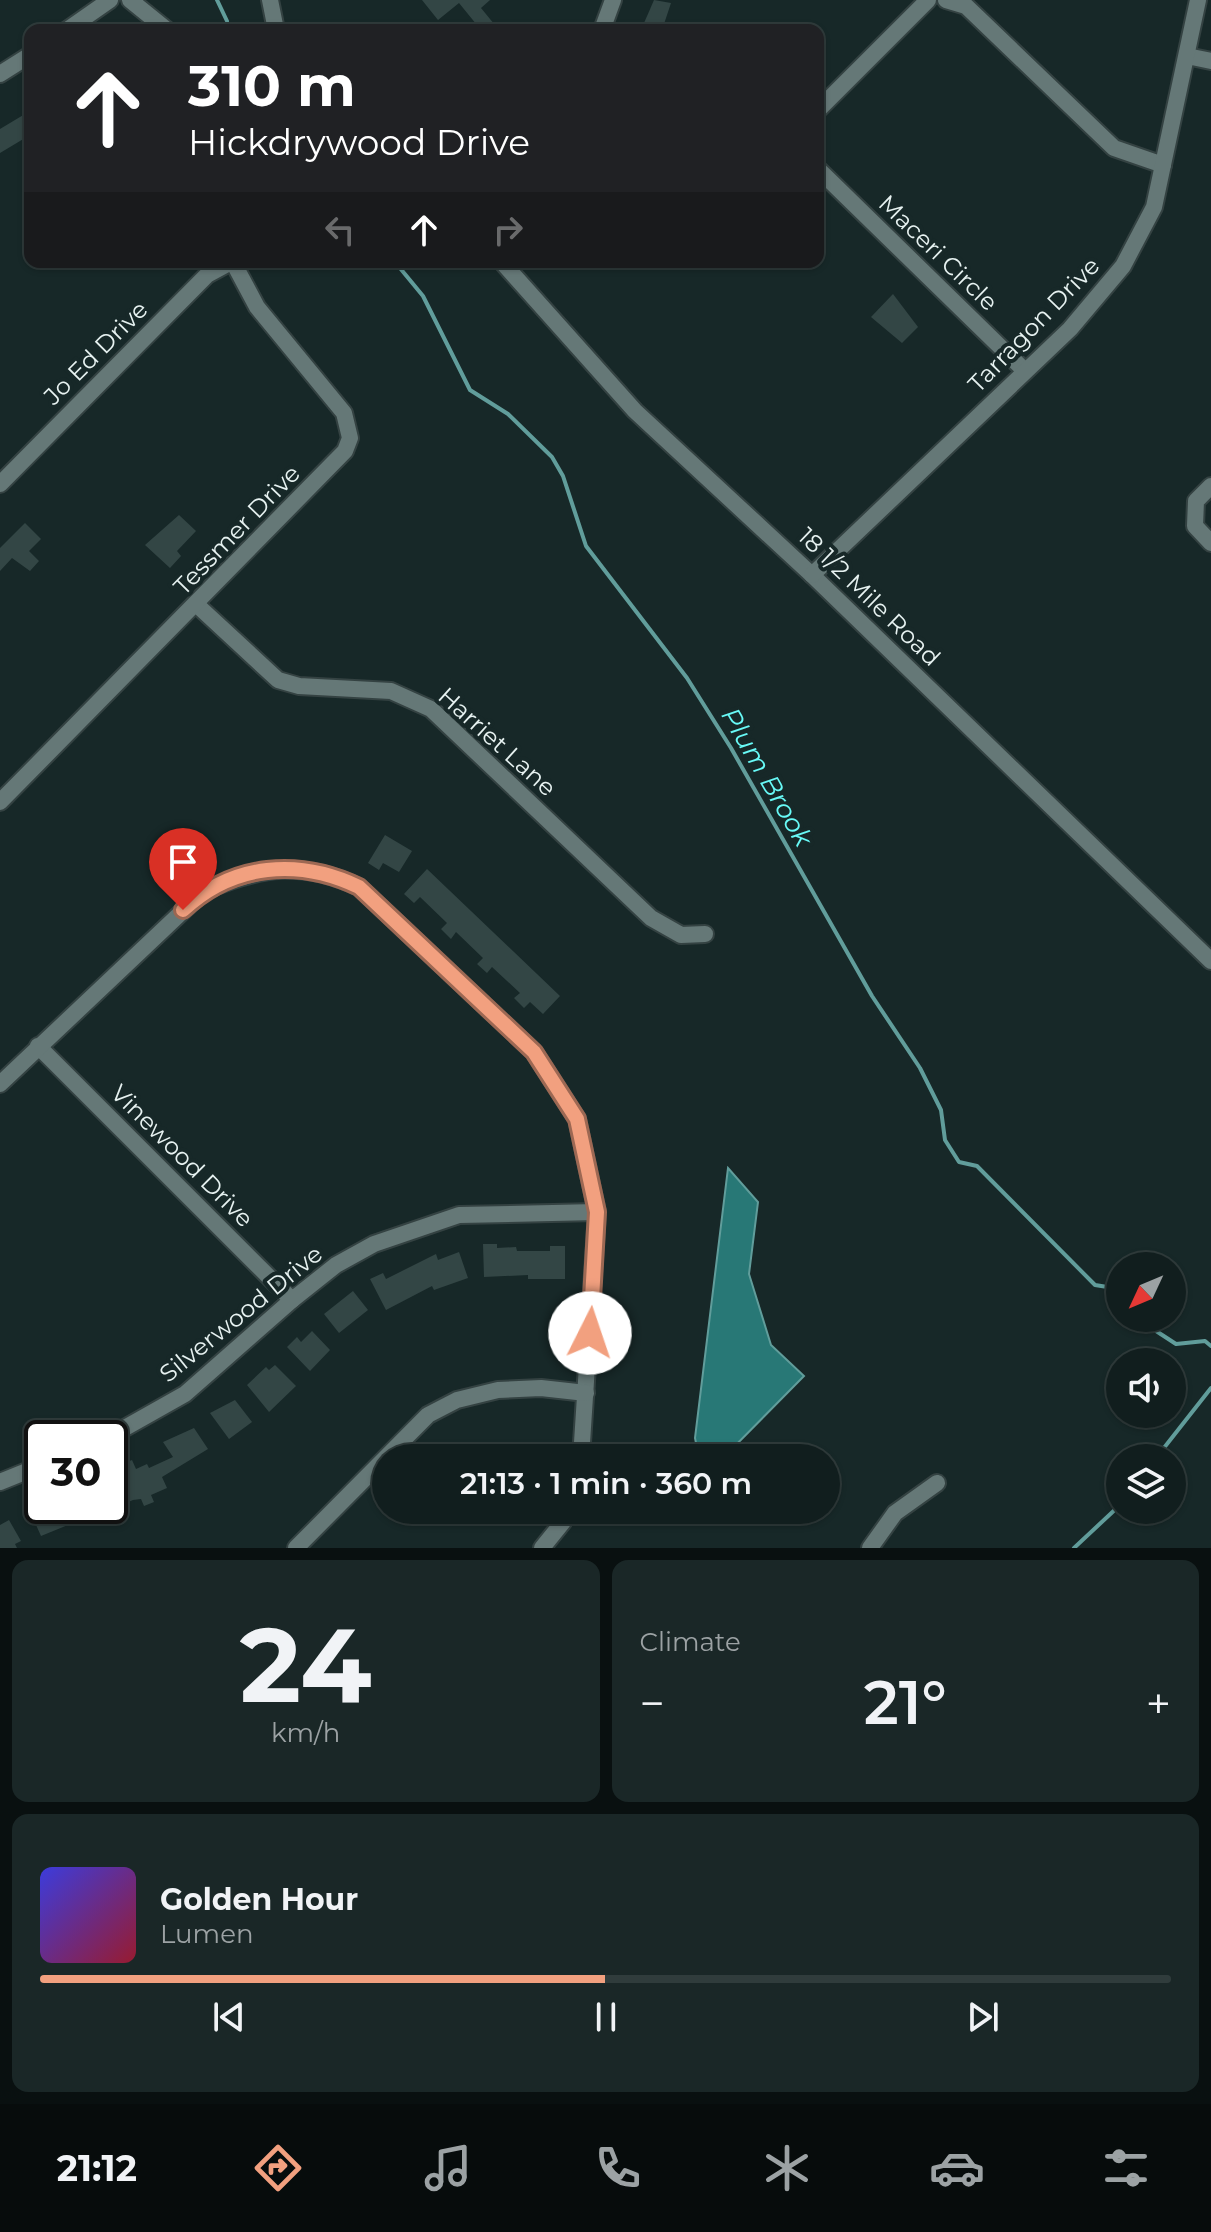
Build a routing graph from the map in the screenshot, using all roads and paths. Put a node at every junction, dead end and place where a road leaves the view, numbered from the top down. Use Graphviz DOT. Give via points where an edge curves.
graph roads {
  1 [pos="110,0"];
  2 [pos="130,0"];
  3 [pos="270,0"];
  4 [pos="613,0"];
  5 [pos="928,0"];
  6 [pos="946,0"];
  7 [pos="1198,0"];
  8 [pos="76,24"];
  9 [pos="160,24"];
  10 [pos="275,24"];
  11 [pos="604,24"];
  12 [pos="1187,56"];
  13 [pos="24,59"];
  14 [pos="1211,61"];
  15 [pos="0,74"];
  16 [pos="824,104"];
  17 [pos="1163,165"];
  18 [pos="824,175"];
  19 [pos="220,268"];
  20 [pos="235,268"];
  21 [pos="507,268"];
  22 [pos="1025,371"];
  23 [pos="0,484"];
  24 [pos="1211,486"];
  25 [pos="1211,543"];
  26 [pos="812,575"];
  27 [pos="197,605"];
  28 [pos="0,802"];
  29 [pos="705,934"];
  30 [pos="1211,961"];
  31 [pos="38,1046"];
  32 [pos="0,1084"];
  33 [pos="597,1212"];
  34 [pos="292,1300"];
  35 [pos="586,1393"];
  36 [pos="128,1426"];
  37 [pos="582,1444"];
  38 [pos="24,1472"];
  39 [pos="0,1482"];
  40 [pos="937,1483"];
  41 [pos="561,1524"];
  42 [pos="296,1548"];
  43 [pos="542,1548"];
  44 [pos="870,1548"];
  1 -- 8 [label="street"];
  2 -- 9 [label="street"];
  3 -- 10 [label="street"];
  4 -- 11 [label="street"];
  5 -- 16 [label="street"];
  6 -- 17 [label="street" via="966,6 1114,148"];
  7 -- 12 [label="street, Tarragon Drive"];
  12 -- 14 [label="street"];
  12 -- 17 [label="street, Tarragon Drive"];
  13 -- 15 [label="street"];
  17 -- 22 [label="street, Tarragon Drive" via="1154,207 1123,266"];
  18 -- 22 [label="street, Maceri Circle"];
  19 -- 23 [label="street, Jo Ed Drive" via="207,275"];
  20 -- 27 [label="street, Tessmer Drive" via="257,307 344,413 350,438 336,462"];
  21 -- 26 [label="street, 18 1/2 Mile Road" via="635,411"];
  22 -- 26 [label="street, Tarragon Drive"];
  24 -- 25 [label="street" via="1196,501 1195,526"];
  26 -- 30 [label="street, 18 1/2 Mile Road"];
  27 -- 28 [label="street, Tessmer Drive"];
  27 -- 29 [label="street, Harriet Lane" via="278,680 391,691 431,709 651,918 681,935"];
  31 -- 32 [label="street"];
  31 -- 33 [label="street" via="204,891 293,867 336,876 359,887 534,1052 577,1119"];
  31 -- 34 [label="street, Vinewood Drive"];
  33 -- 34 [label="street, Silverwood Drive" via="459,1215 374,1244 336,1265"];
  33 -- 35 [label="street"];
  34 -- 36 [label="street, Silverwood Drive" via="185,1394"];
  35 -- 37 [label="street"];
  35 -- 42 [label="street" via="498,1390 457,1400 428,1415"];
  38 -- 39 [label="street"];
  40 -- 44 [label="street" via="895,1513"];
  41 -- 43 [label="street"];
}
